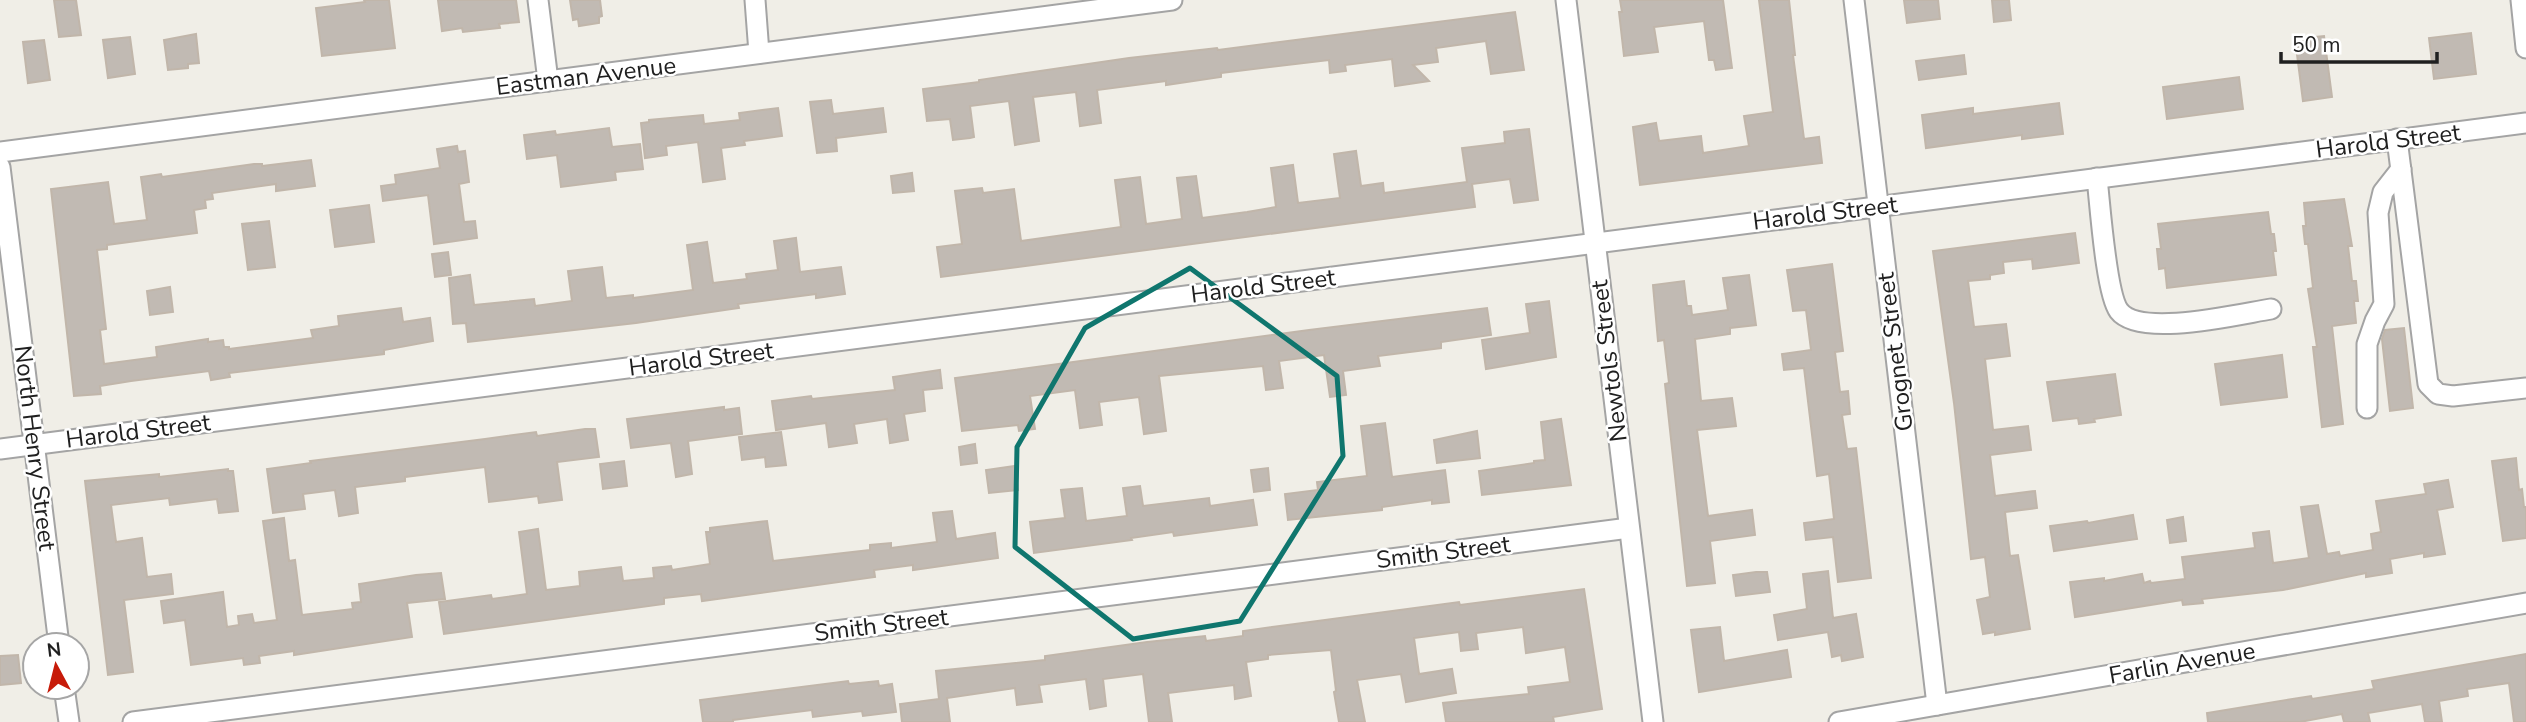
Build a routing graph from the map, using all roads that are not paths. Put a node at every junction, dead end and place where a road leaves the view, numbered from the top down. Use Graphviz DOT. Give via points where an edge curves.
graph roads {
  1 [pos="538,0"];
  2 [pos="755,0"];
  3 [pos="1172,0"];
  4 [pos="1566,0"];
  5 [pos="1854,0"];
  6 [pos="2521,0"];
  7 [pos="2526,48"];
  8 [pos="759,53"];
  9 [pos="548,81"];
  10 [pos="2526,123"];
  11 [pos="2397,139"];
  12 [pos="0,152"];
  13 [pos="0,167"];
  14 [pos="2401,169"];
  15 [pos="2097,178"];
  16 [pos="1878,206"];
  17 [pos="1595,243"];
  18 [pos="2271,309"];
  19 [pos="2526,388"];
  20 [pos="2367,408"];
  21 [pos="34,445"];
  22 [pos="0,449"];
  23 [pos="1629,528"];
  24 [pos="2526,603"];
  25 [pos="57,631"];
  26 [pos="66,701"];
  27 [pos="1937,705"];
  28 [pos="69,722"];
  29 [pos="133,722"];
  30 [pos="1653,722"];
  31 [pos="1839,722"];
  1 -- 9 [label="street"];
  2 -- 8 [label="street"];
  3 -- 8 [label="street, Eastman Avenue"];
  4 -- 17 [label="street, Newtols Street"];
  5 -- 16 [label="street, Grognet Street"];
  6 -- 7 [label="street"];
  8 -- 9 [label="street, Eastman Avenue"];
  9 -- 12 [label="street, Eastman Avenue"];
  10 -- 11 [label="street, Harold Street"];
  11 -- 14 [label="street"];
  11 -- 15 [label="street, Harold Street"];
  13 -- 21 [label="street, North Henry Street"];
  14 -- 19 [label="street" via="2427,384 2438,394 2453,396"];
  14 -- 20 [label="street" via="2383,192 2378,213 2384,304 2367,344"];
  15 -- 16 [label="street, Harold Street"];
  15 -- 18 [label="street" via="2111,293 2120,312 2140,323 2163,325"];
  16 -- 17 [label="street, Harold Street"];
  16 -- 27 [label="street, Grognet Street"];
  17 -- 21 [label="street, Harold Street"];
  17 -- 23 [label="street, Newtols Street"];
  21 -- 22 [label="street, Harold Street"];
  21 -- 25 [label="street, North Henry Street"];
  23 -- 29 [label="street, Smith Street"];
  23 -- 30 [label="street, Newtols Street"];
  24 -- 27 [label="street, Farlin Avenue"];
  26 -- 28 [label="street"];
  27 -- 31 [label="street, Farlin Avenue"];
}
